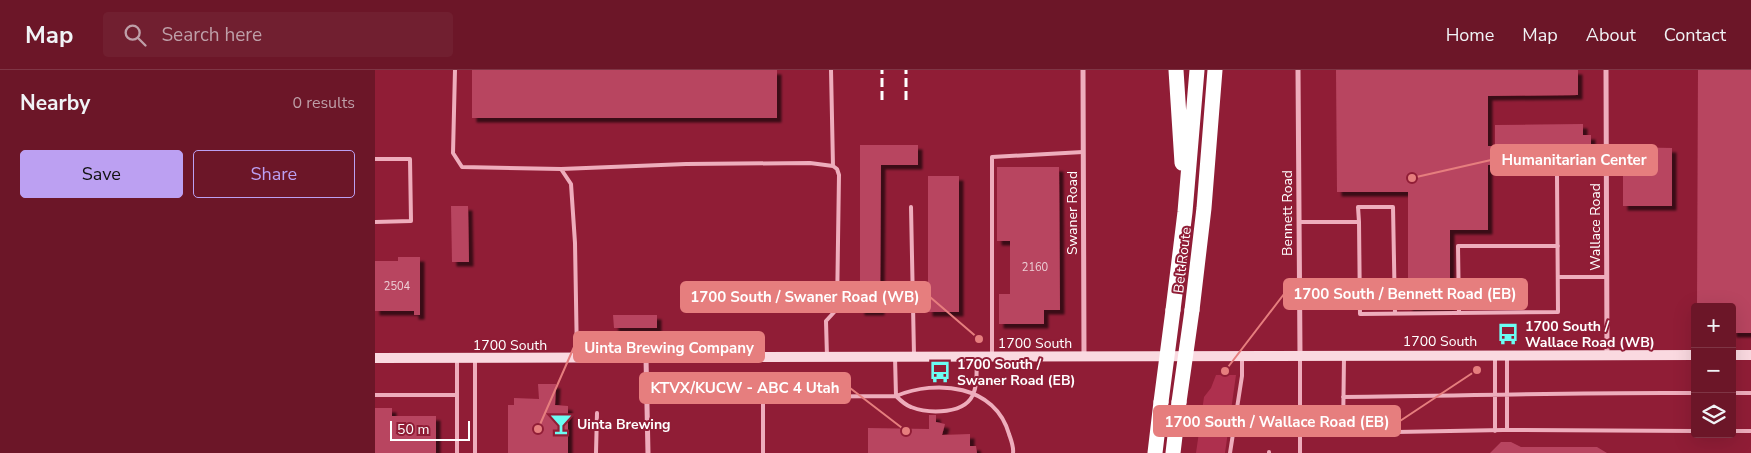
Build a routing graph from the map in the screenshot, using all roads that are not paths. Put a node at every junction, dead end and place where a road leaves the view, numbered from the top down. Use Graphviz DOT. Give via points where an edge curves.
graph roads {
  1 [pos="455,70"];
  2 [pos="831,70"];
  3 [pos="1083,70"];
  4 [pos="1176,70"];
  5 [pos="1197,70"];
  6 [pos="1215,70"];
  7 [pos="1299,70"];
  8 [pos="1606,70"];
  9 [pos="1083,152"];
  10 [pos="375,159"];
  11 [pos="833,166"];
  12 [pos="561,169"];
  13 [pos="1557,176"];
  14 [pos="911,207"];
  15 [pos="1185,212"];
  16 [pos="375,222"];
  17 [pos="1299,222"];
  18 [pos="1359,222"];
  19 [pos="1557,246"];
  20 [pos="1558,277"];
  21 [pos="1607,277"];
  22 [pos="1459,313"];
  23 [pos="1395,314"];
  24 [pos="1242,355"];
  25 [pos="1300,355"];
  26 [pos="1344,355"];
  27 [pos="1495,355"];
  28 [pos="1507,355"];
  29 [pos="1607,355"];
  30 [pos="1691,355"];
  31 [pos="1736,355"];
  32 [pos="1751,355"];
  33 [pos="1084,356"];
  34 [pos="646,357"];
  35 [pos="827,357"];
  36 [pos="895,357"];
  37 [pos="914,357"];
  38 [pos="977,357"];
  39 [pos="993,357"];
  40 [pos="375,358"];
  41 [pos="457,358"];
  42 [pos="475,358"];
  43 [pos="577,359"];
  44 [pos="975,392"];
  45 [pos="1691,393"];
  46 [pos="1736,393"];
  47 [pos="1751,393"];
  48 [pos="375,395"];
  49 [pos="457,395"];
  50 [pos="895,396"];
  51 [pos="1495,396"];
  52 [pos="1507,396"];
  53 [pos="1343,398"];
  54 [pos="597,414"];
  55 [pos="1507,430"];
  56 [pos="1495,431"];
  57 [pos="1691,431"];
  58 [pos="1736,431"];
  59 [pos="1751,431"];
  60 [pos="457,453"];
  61 [pos="475,453"];
  62 [pos="596,453"];
  63 [pos="648,453"];
  64 [pos="763,453"];
  65 [pos="1013,453"];
  66 [pos="1155,453"];
  67 [pos="1173,453"];
  68 [pos="1230,453"];
  69 [pos="1300,453"];
  1 -- 12 [label="lane" via="453,153 462,167"];
  2 -- 11 [label="lane"];
  3 -- 9 [label="street, Swaner Road"];
  4 -- 15 [label="highway"];
  5 -- 15 [label="highway, Belt Route"];
  6 -- 67 [label="highway, Belt Route, bridge" via="1203,218"];
  7 -- 17 [label="street, Bennett Road"];
  8 -- 21 [label="street, Wallace Road"];
  9 -- 33 [label="street, Swaner Road"];
  9 -- 39 [label="lane" via="992,157"];
  10 -- 16 [label="lane" via="410,159 411,221"];
  11 -- 12 [label="lane" via="809,163 696,164"];
  11 -- 35 [label="lane" via="839,175 837,309 826,322"];
  12 -- 43 [label="lane" via="571,184"];
  13 -- 19 [label="lane"];
  14 -- 37 [label="lane"];
  15 -- 66 [label="highway, Belt Route, bridge"];
  17 -- 18 [label="lane"];
  17 -- 25 [label="street, Bennett Road"];
  18 -- 23 [label="lane" via="1360,314"];
  18 -- 23 [label="lane" via="1358,207 1393,207"];
  19 -- 20 [label="lane"];
  19 -- 22 [label="lane" via="1458,246"];
  20 -- 21 [label="lane"];
  20 -- 22 [label="lane" via="1558,312"];
  21 -- 29 [label="street, Wallace Road"];
  22 -- 23 [label="lane"];
  24 -- 25 [label="street, 1700 South"];
  24 -- 33 [label="street, 1700 South"];
  24 -- 68 [label="lane" via="1242,376"];
  25 -- 26 [label="street, 1700 South"];
  25 -- 69 [label="lane"];
  26 -- 27 [label="street, 1700 South"];
  26 -- 53 [label="lane"];
  27 -- 28 [label="street, 1700 South"];
  27 -- 51 [label="lane"];
  28 -- 29 [label="street, 1700 South"];
  28 -- 52 [label="lane"];
  29 -- 30 [label="street, 1700 South"];
  31 -- 32 [label="street"];
  33 -- 39 [label="street, 1700 South"];
  34 -- 35 [label="street, 1700 South"];
  34 -- 43 [label="street, 1700 South"];
  34 -- 63 [label="street"];
  35 -- 36 [label="street, 1700 South"];
  36 -- 37 [label="street, 1700 South"];
  36 -- 50 [label="lane"];
  37 -- 38 [label="street, 1700 South"];
  38 -- 39 [label="street, 1700 South"];
  38 -- 44 [label="lane"];
  40 -- 41 [label="street, 1700 South"];
  41 -- 42 [label="street, 1700 South"];
  41 -- 49 [label="lane"];
  42 -- 43 [label="street, 1700 South"];
  42 -- 61 [label="lane"];
  44 -- 50 [label="lane" via="953,388 915,388"];
  44 -- 50 [label="lane" via="969,402 947,411 912,408"];
  44 -- 65 [label="lane" via="998,411 1007,426"];
  45 -- 52 [label="lane" via="1596,392"];
  46 -- 47 [label="lane"];
  48 -- 49 [label="lane"];
  49 -- 60 [label="lane"];
  50 -- 64 [label="lane" via="763,398"];
  51 -- 52 [label="lane"];
  51 -- 53 [label="lane"];
  51 -- 56 [label="lane"];
  52 -- 55 [label="lane"];
  53 -- 56 [label="lane" via="1343,433"];
  54 -- 62 [label="lane"];
  55 -- 56 [label="lane"];
  55 -- 57 [label="lane"];
  58 -- 59 [label="lane"];
}
